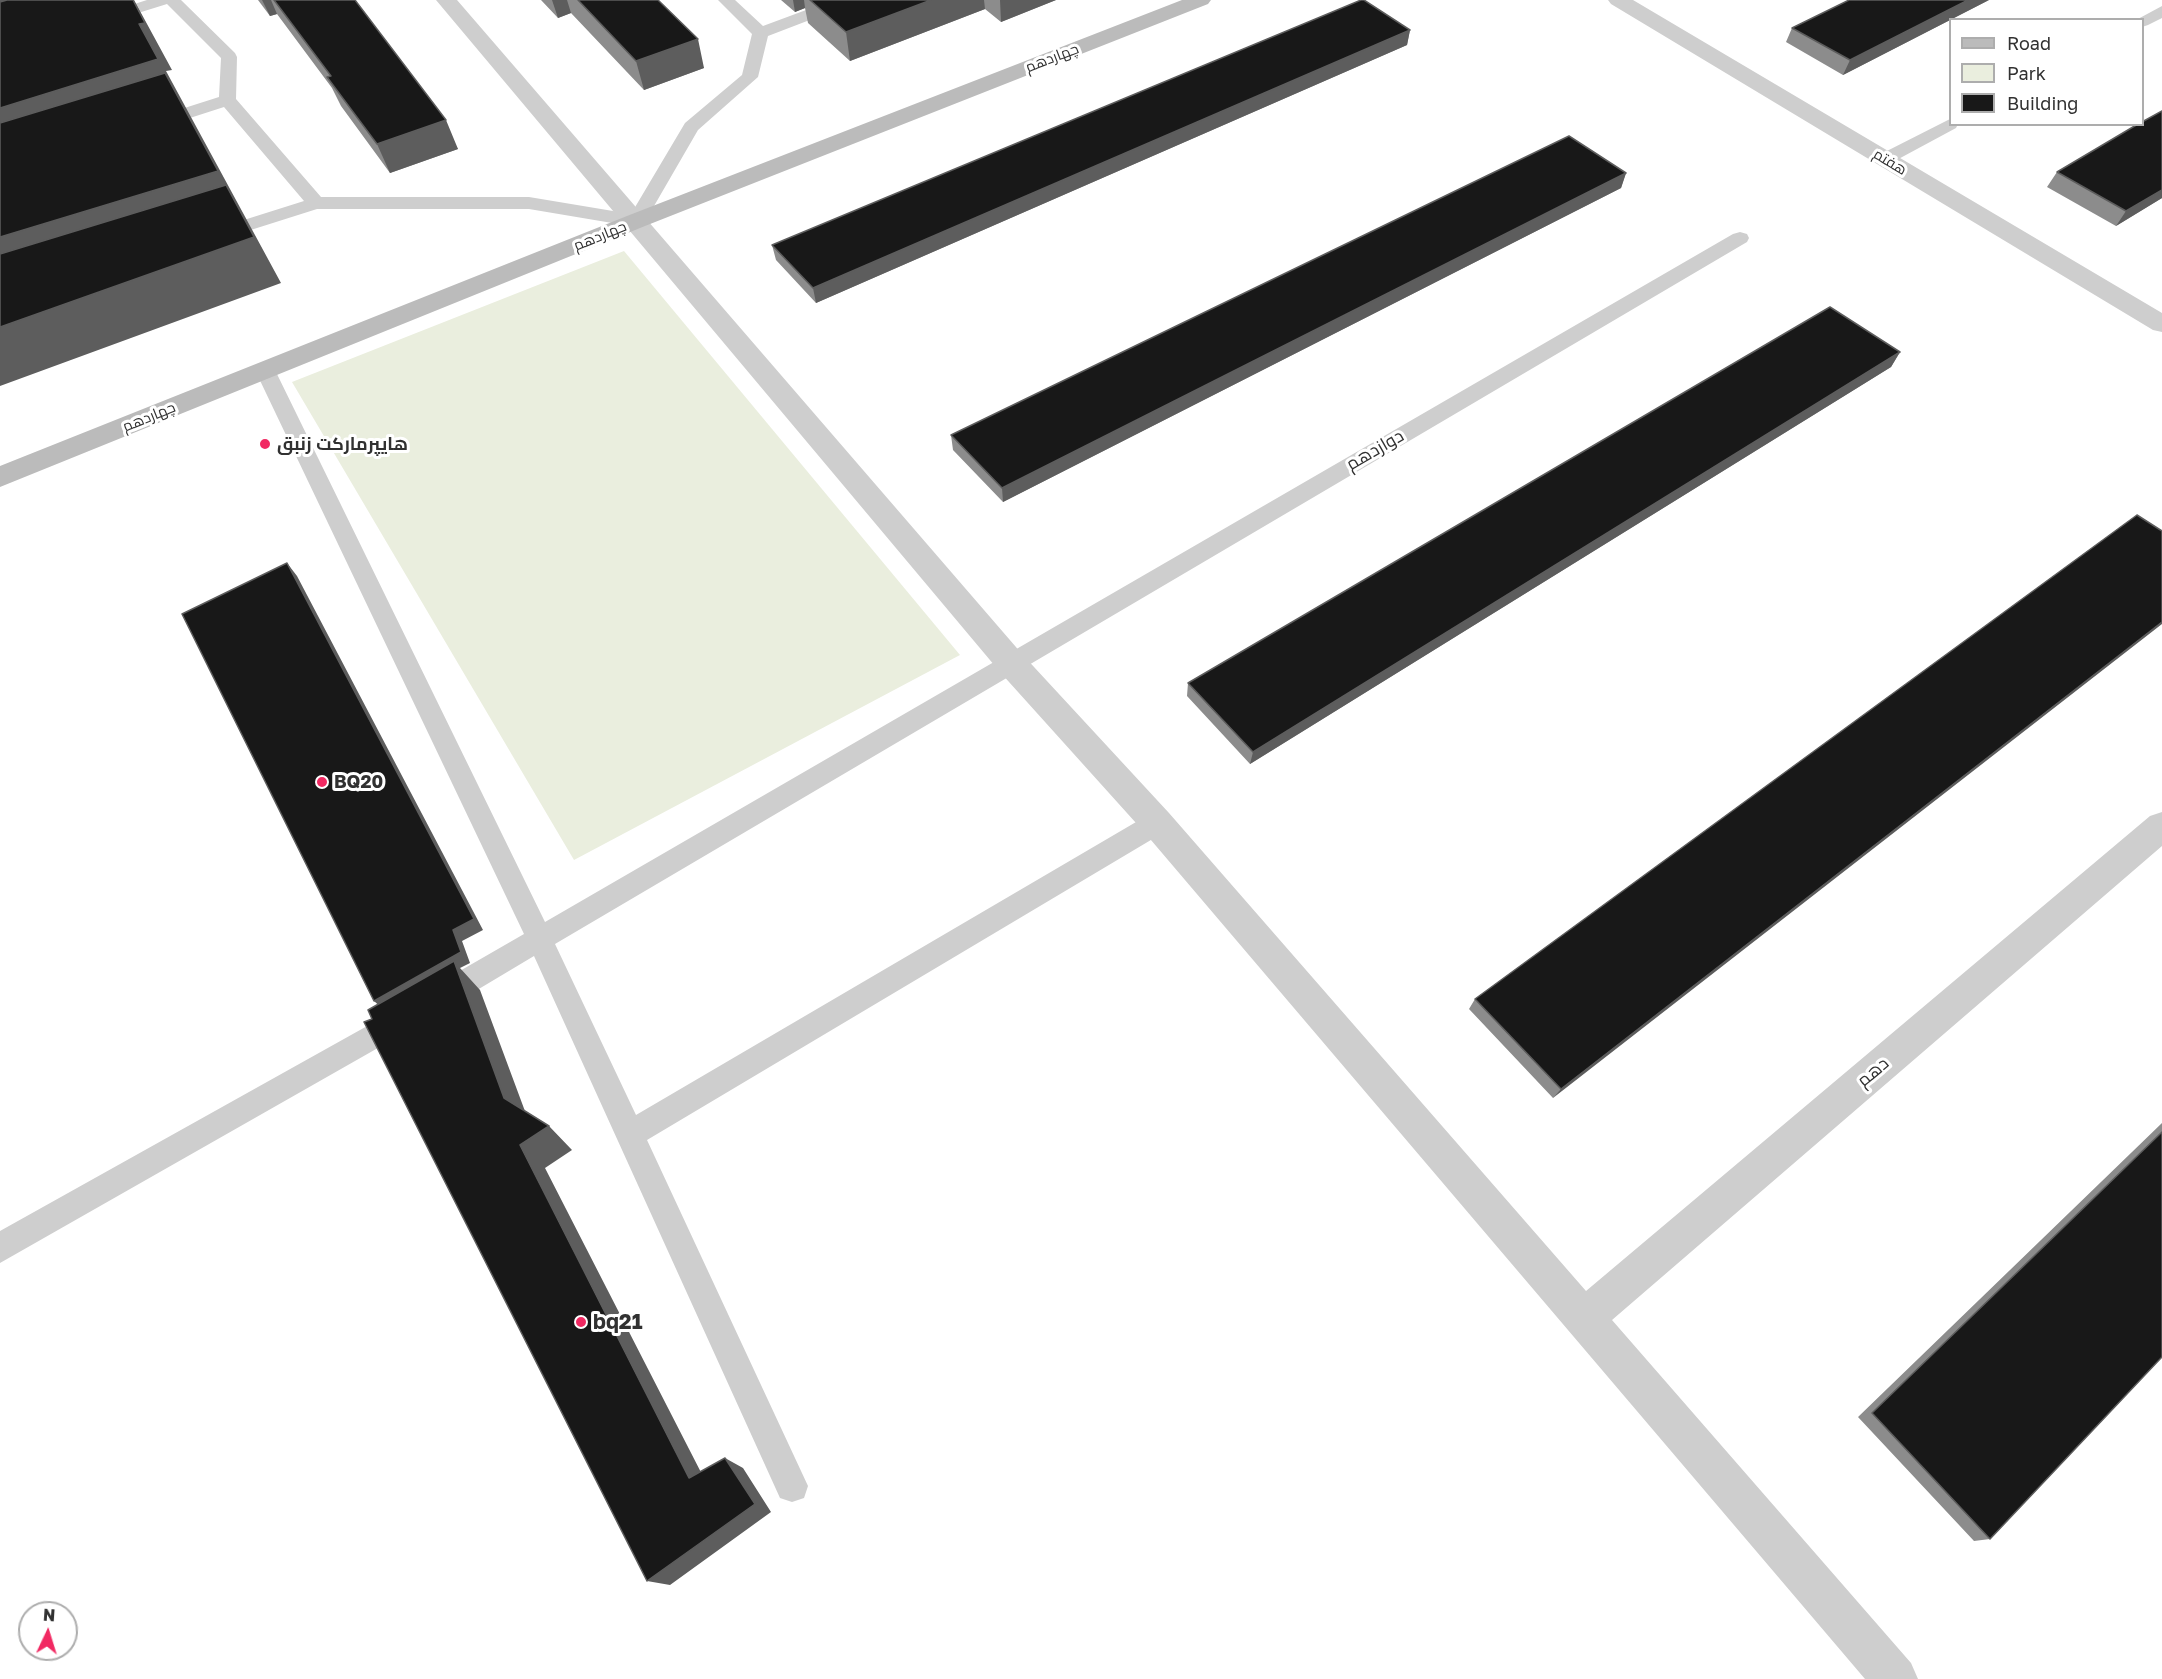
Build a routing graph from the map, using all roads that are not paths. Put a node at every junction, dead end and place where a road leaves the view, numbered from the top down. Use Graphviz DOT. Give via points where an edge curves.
graph roads {
  1 [pos="164,0"];
  2 [pos="172,0"];
  3 [pos="446,0"];
  4 [pos="726,0"];
  5 [pos="848,0"];
  6 [pos="1201,0"];
  7 [pos="1618,0"];
  8 [pos="2162,11"];
  9 [pos="2144,21"];
  10 [pos="88,24"];
  11 [pos="760,33"];
  12 [pos="227,100"];
  13 [pos="1949,125"];
  14 [pos="136,129"];
  15 [pos="1885,159"];
  16 [pos="316,203"];
  17 [pos="636,221"];
  18 [pos="203,238"];
  19 [pos="1740,238"];
  20 [pos="2162,324"];
  21 [pos="265,370"];
  22 [pos="0,477"];
  23 [pos="1011,663"];
  24 [pos="1157,824"];
  25 [pos="2162,826"];
  26 [pos="540,940"];
  27 [pos="630,1134"];
  28 [pos="0,1248"];
  29 [pos="1584,1318"];
  30 [pos="792,1486"];
  31 [pos="1895,1679"];
  1 -- 10 [label="lane"];
  2 -- 12 [label="lane" via="229,57"];
  3 -- 17 [label="street"];
  4 -- 11 [label="lane"];
  5 -- 11 [label="lane"];
  6 -- 17 [label="main road, چهاردهم"];
  7 -- 15 [label="street, هفتم"];
  8 -- 9 [label="lane"];
  11 -- 17 [label="lane" via="750,77 691,127"];
  12 -- 14 [label="lane"];
  12 -- 16 [label="lane"];
  13 -- 15 [label="lane"];
  15 -- 20 [label="street, هفتم"];
  16 -- 17 [label="lane" via="529,203"];
  16 -- 18 [label="lane"];
  17 -- 21 [label="main road, چهاردهم"];
  17 -- 23 [label="street"];
  19 -- 23 [label="lane, دوازدهم"];
  21 -- 22 [label="main road, چهاردهم"];
  21 -- 26 [label="lane"];
  23 -- 24 [label="street"];
  23 -- 26 [label="lane, دوازدهم"];
  24 -- 27 [label="lane"];
  24 -- 29 [label="street"];
  25 -- 29 [label="street, دهم"];
  26 -- 27 [label="lane"];
  26 -- 28 [label="lane, دوازدهم"];
  27 -- 30 [label="lane"];
  29 -- 31 [label="street"];
}
